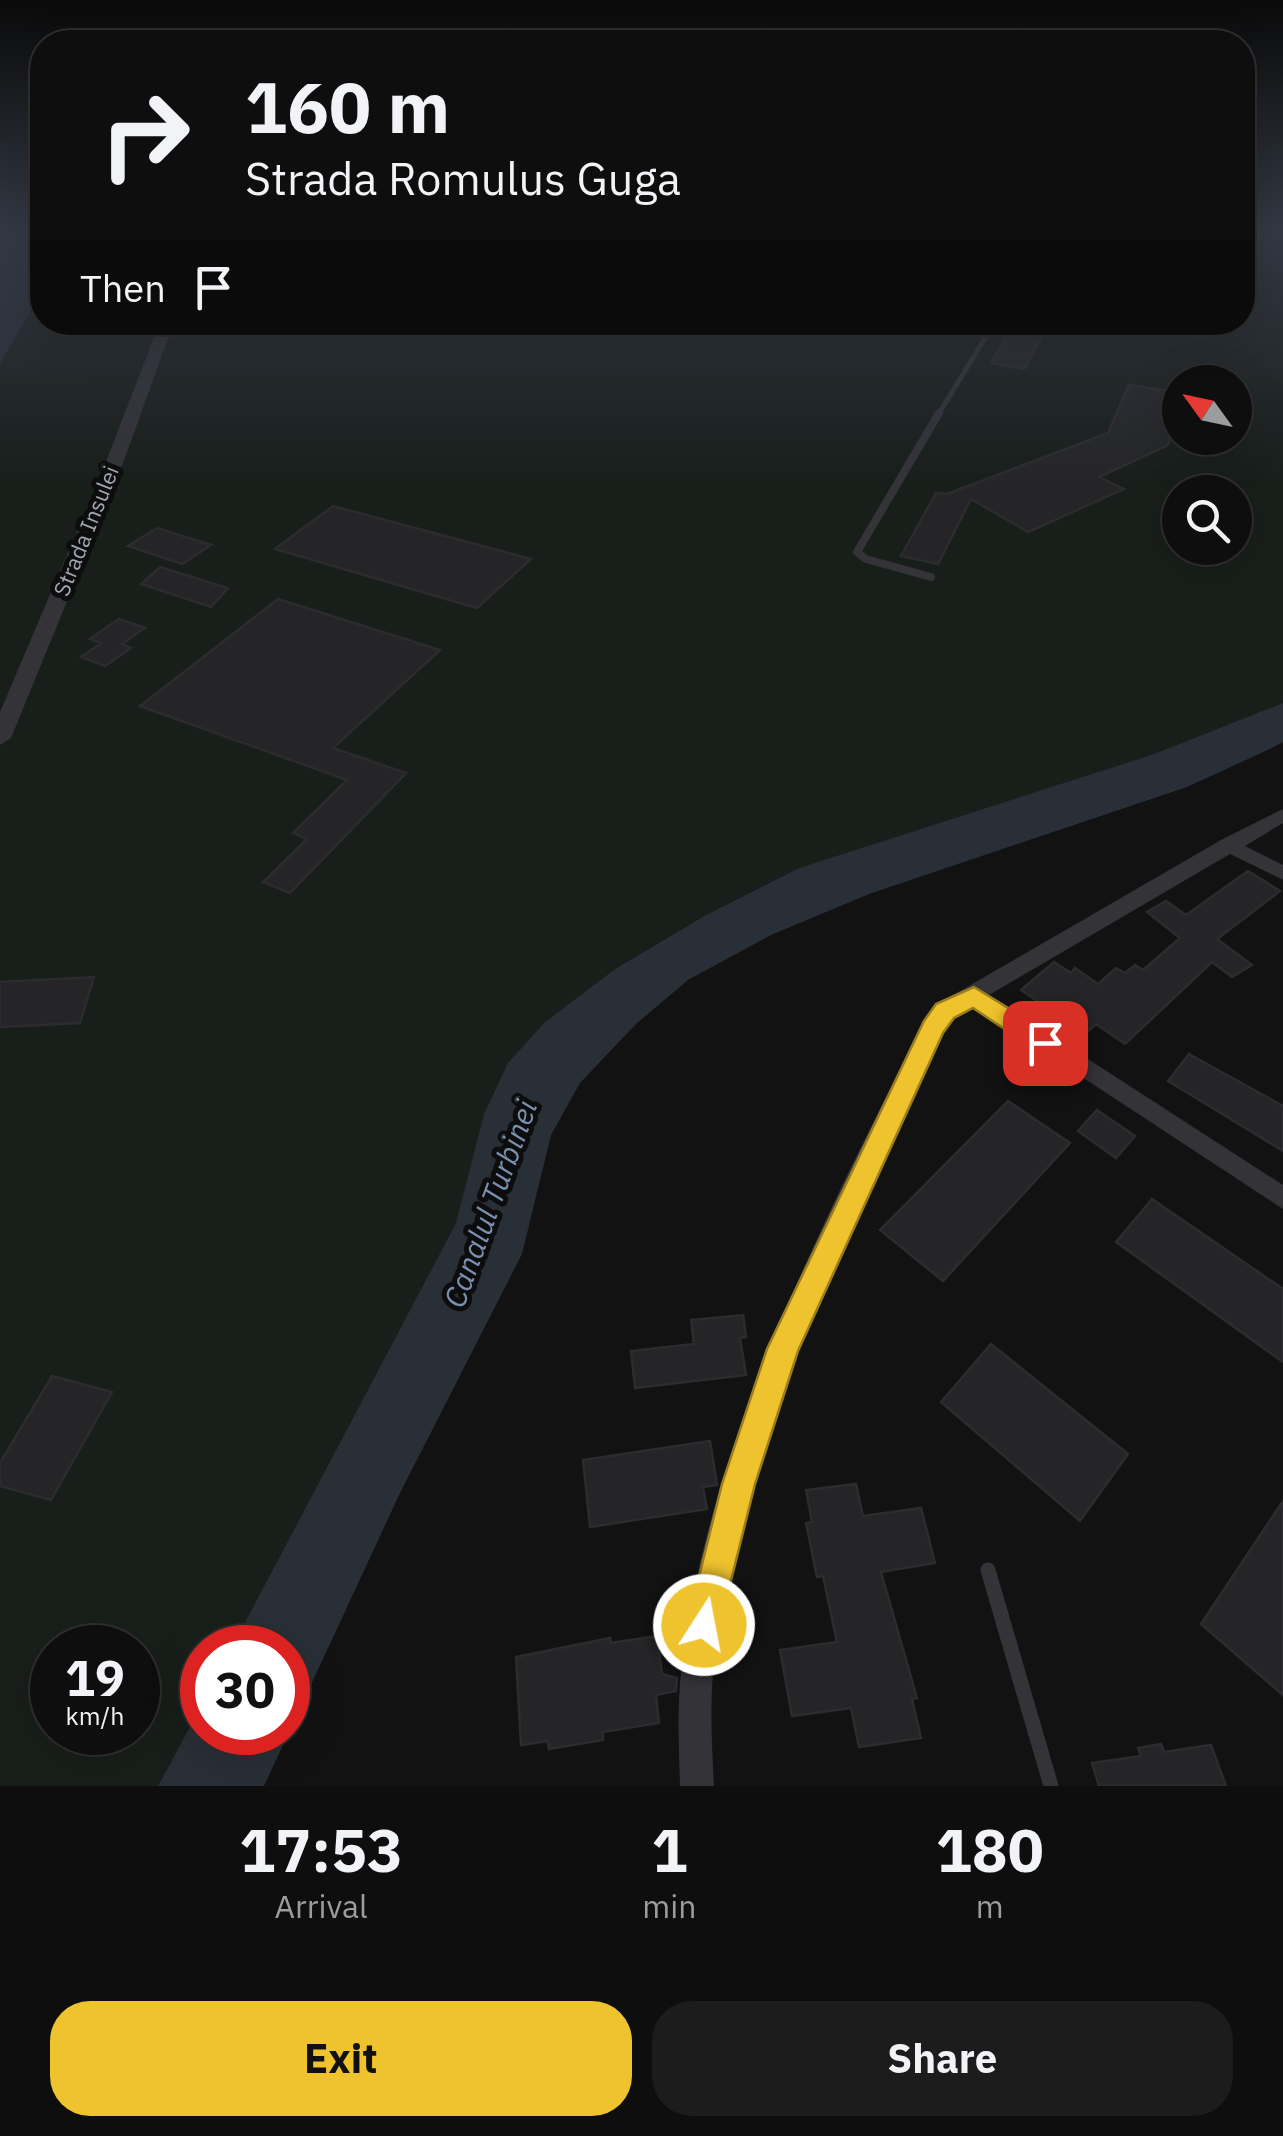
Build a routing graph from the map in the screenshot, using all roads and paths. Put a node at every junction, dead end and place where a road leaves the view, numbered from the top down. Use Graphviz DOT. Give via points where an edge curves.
graph roads {
  1 [pos="163,335"];
  2 [pos="987,335"];
  3 [pos="931,577"];
  4 [pos="0,738"];
  5 [pos="1283,816"];
  6 [pos="1228,845"];
  7 [pos="1283,873"];
  8 [pos="974,996"];
  9 [pos="1283,1198"];
  10 [pos="988,1570"];
  11 [pos="697,1786"];
  12 [pos="1051,1786"];
  1 -- 4 [label="street, Strada Insulei"];
  2 -- 3 [label="lane" via="859,543 857,552 866,560"];
  5 -- 6 [label="street"];
  6 -- 7 [label="street"];
  6 -- 8 [label="street"];
  8 -- 9 [label="street"];
  8 -- 11 [label="street" via="945,1011 933,1028 837,1227 764,1401 701,1643"];
  10 -- 12 [label="lane"];
}
